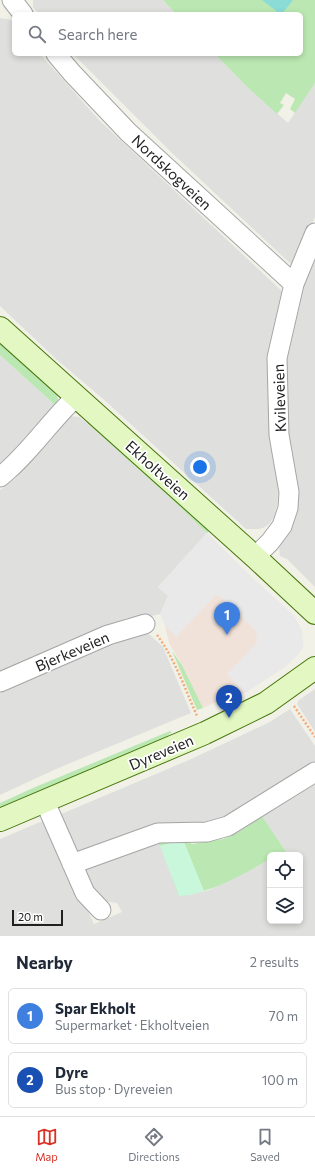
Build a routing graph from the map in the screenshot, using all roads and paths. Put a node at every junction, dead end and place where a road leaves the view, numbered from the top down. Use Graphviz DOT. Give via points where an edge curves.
graph roads {
  1 [pos="12,0"];
  2 [pos="21,12"];
  3 [pos="58,56"];
  4 [pos="315,233"];
  5 [pos="294,284"];
  6 [pos="0,328"];
  7 [pos="76,397"];
  8 [pos="0,477"];
  9 [pos="255,557"];
  10 [pos="315,613"];
  11 [pos="145,624"];
  12 [pos="315,668"];
  13 [pos="0,682"];
  14 [pos="291,702"];
  15 [pos="204,733"];
  16 [pos="315,737"];
  17 [pos="315,772"];
  18 [pos="45,802"];
  19 [pos="0,820"];
  20 [pos="72,864"];
  21 [pos="101,910"];
  1 -- 2 [label="street"];
  3 -- 5 [label="street, Nordskogveien" via="128,132"];
  4 -- 5 [label="street, Kvileveien"];
  5 -- 9 [label="street, Kvileveien" via="276,370 280,435 289,492 288,508 282,526"];
  6 -- 7 [label="street, Ekholtveien"];
  7 -- 8 [label="street" via="15,465"];
  7 -- 9 [label="street, Ekholtveien"];
  9 -- 10 [label="street, Ekholtveien"];
  11 -- 13 [label="street, Bjerkeveien" via="108,635"];
  11 -- 15 [label="path" via="167,650"];
  12 -- 15 [label="street, Dyreveien" via="266,702"];
  14 -- 16 [label="path"];
  15 -- 18 [label="street, Dyreveien"];
  17 -- 20 [label="street" via="228,826 207,832 158,833"];
  18 -- 19 [label="street, Dyreveien"];
  18 -- 20 [label="street"];
  20 -- 21 [label="street" via="85,893"];
}
